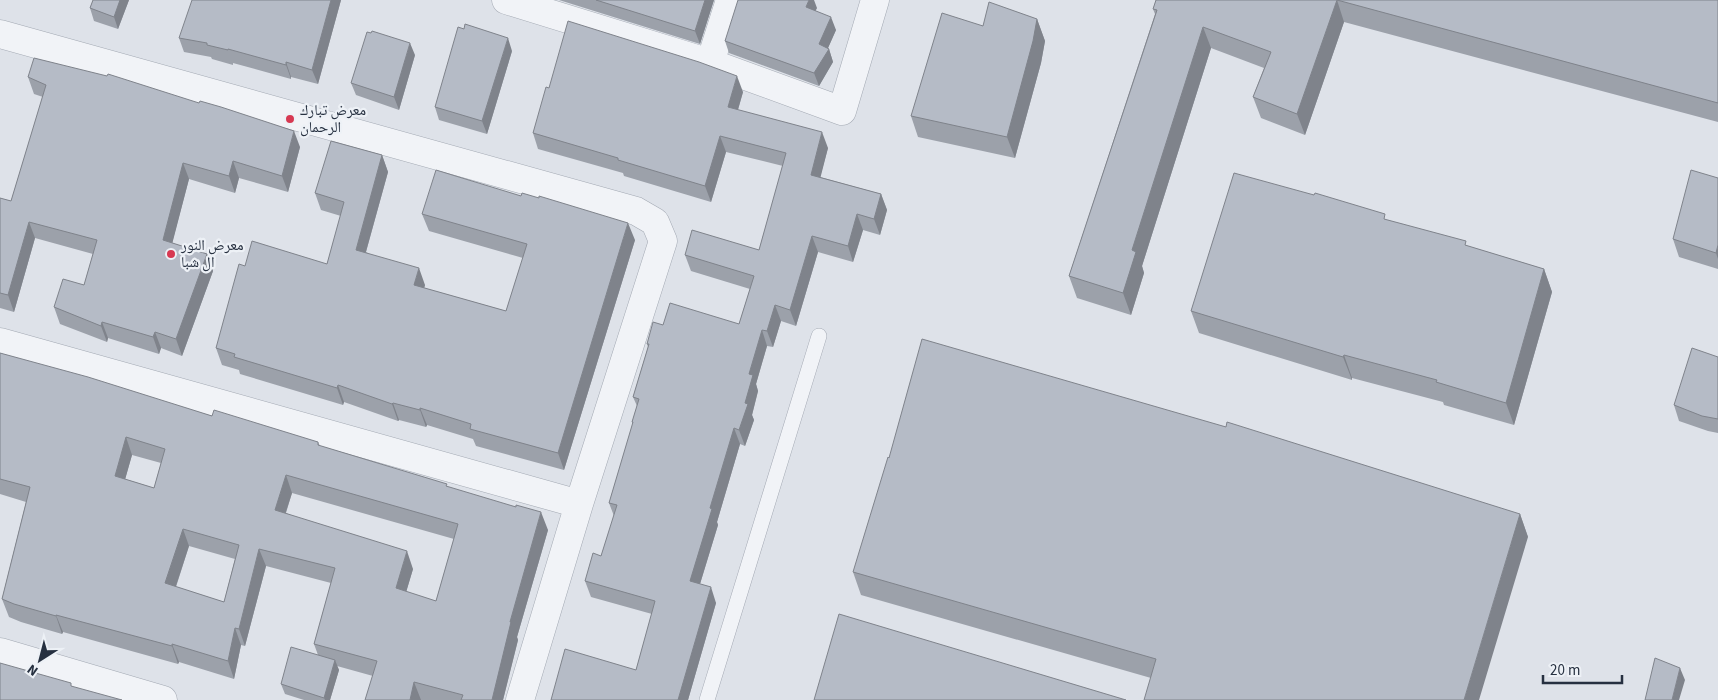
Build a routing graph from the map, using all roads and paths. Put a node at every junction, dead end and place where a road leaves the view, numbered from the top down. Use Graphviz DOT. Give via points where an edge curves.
graph roads {
  1 [pos="506,0"];
  2 [pos="730,0"];
  3 [pos="875,0"];
  4 [pos="0,34"];
  5 [pos="710,63"];
  6 [pos="819,336"];
  7 [pos="0,342"];
  8 [pos="580,504"];
  9 [pos="0,652"];
  10 [pos="163,700"];
  11 [pos="520,700"];
  12 [pos="707,700"];
  1 -- 5 [label="street"];
  2 -- 5 [label="street"];
  3 -- 5 [label="street" via="842,111"];
  4 -- 8 [label="street" via="636,211 655,222 663,241"];
  6 -- 12 [label="lane"];
  7 -- 8 [label="street"];
  8 -- 11 [label="street"];
  9 -- 10 [label="street"];
}
